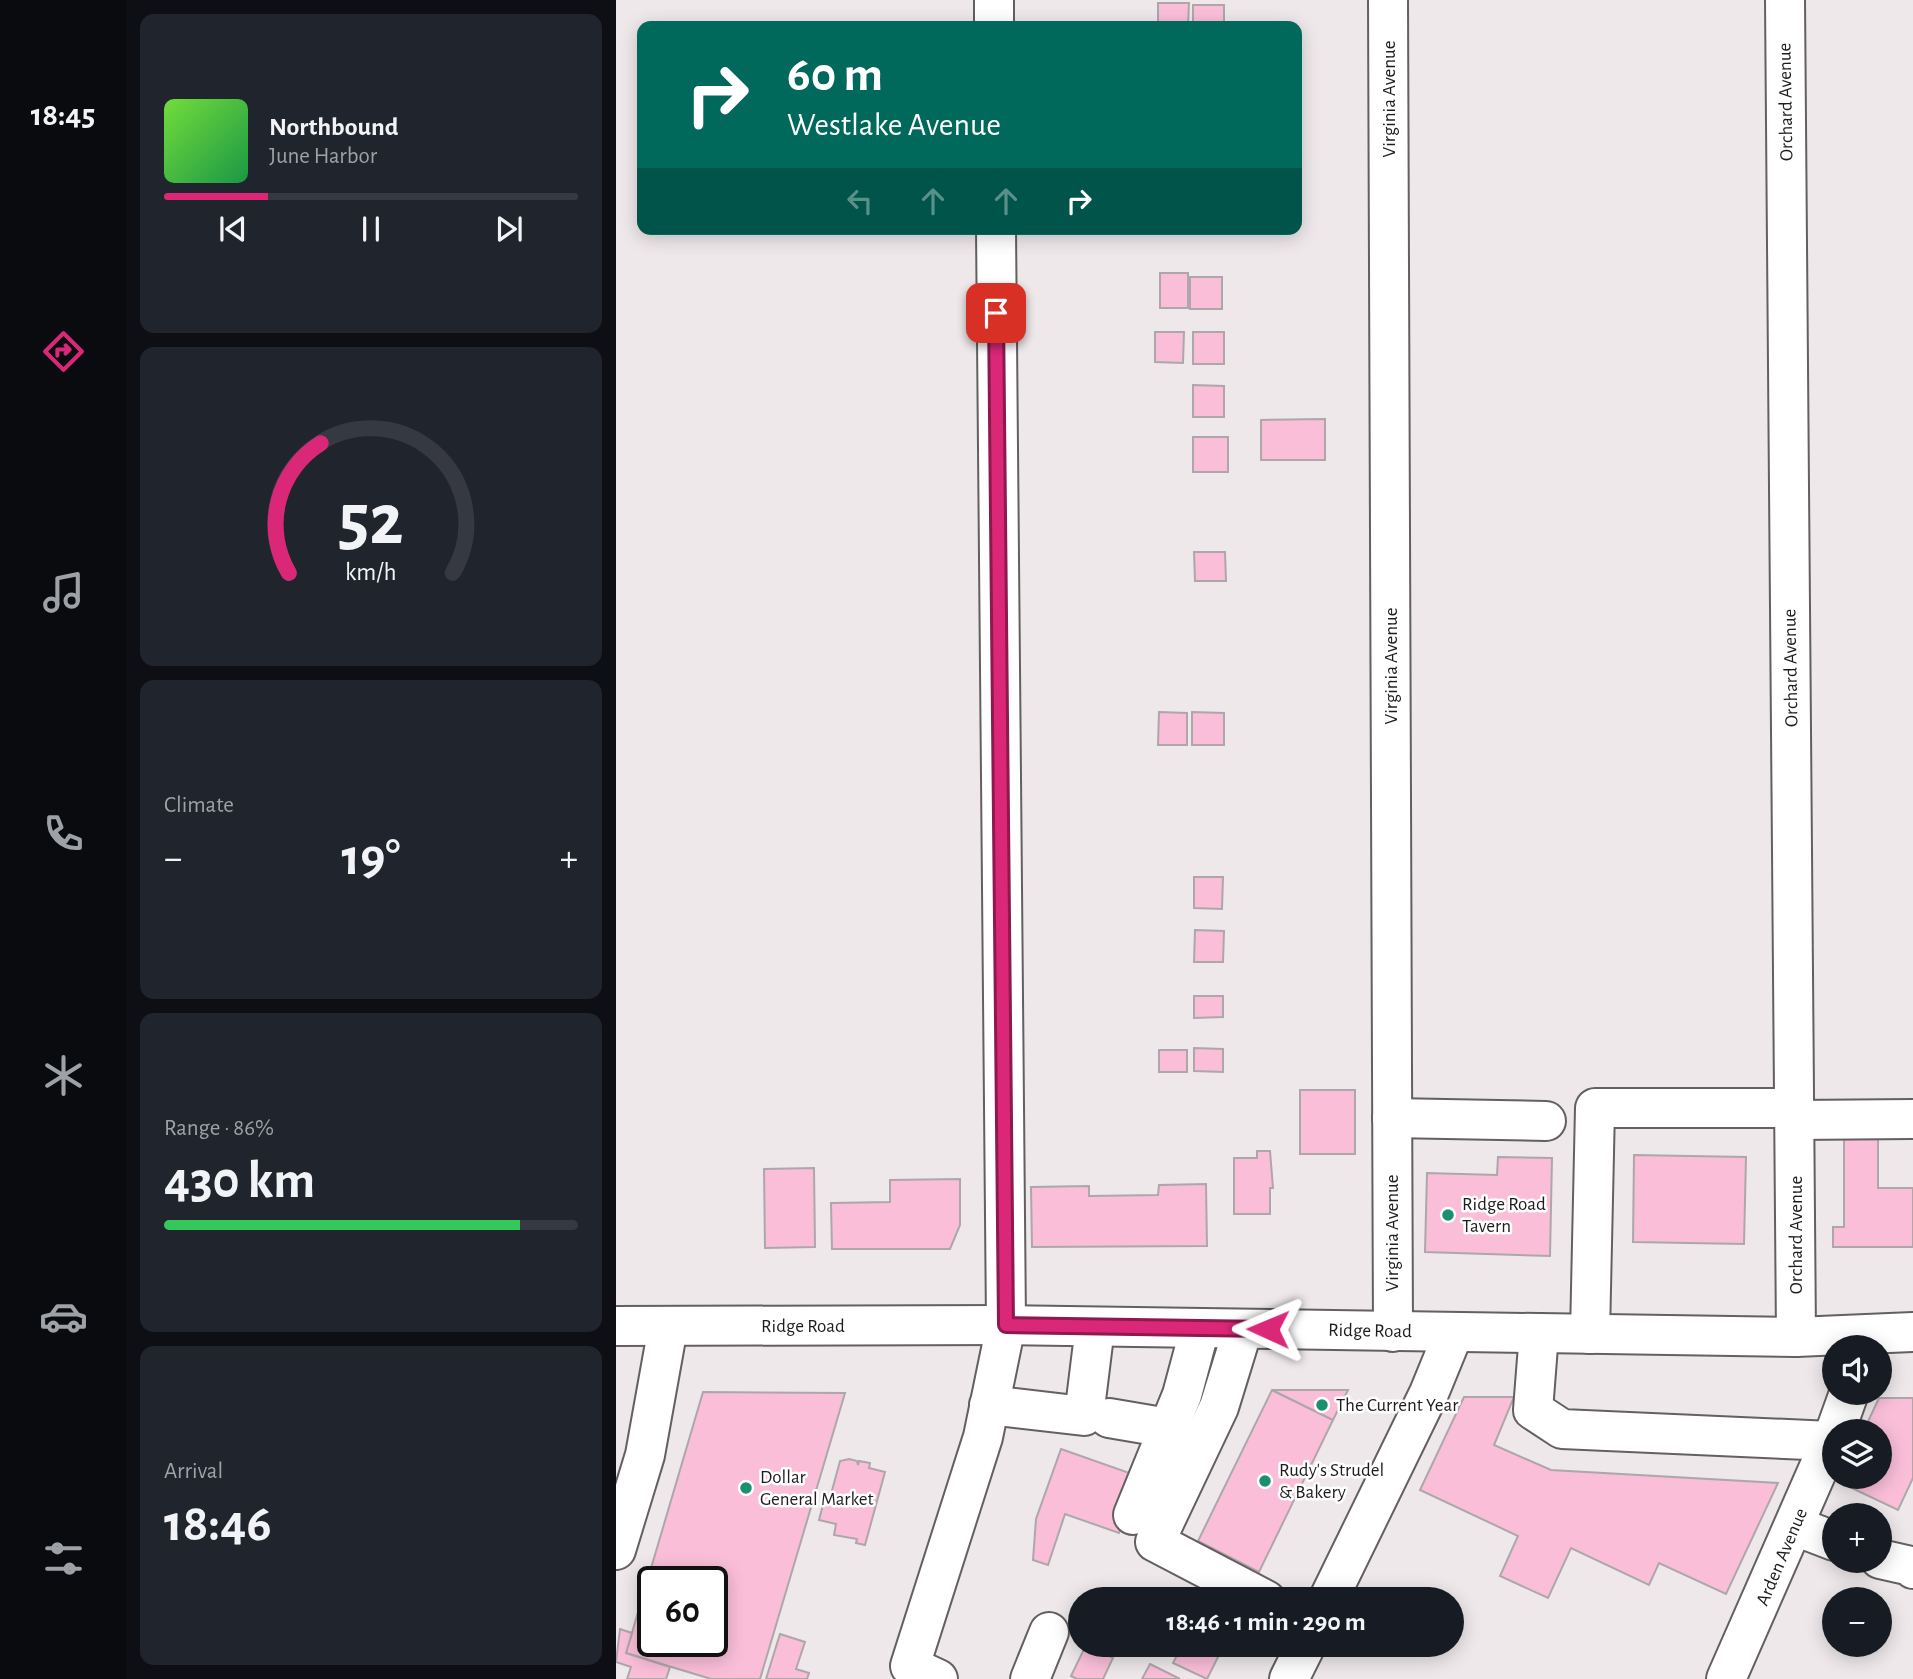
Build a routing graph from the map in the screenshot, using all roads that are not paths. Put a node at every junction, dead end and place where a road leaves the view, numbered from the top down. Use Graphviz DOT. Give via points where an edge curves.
graph roads {
  1 [pos="993,0"];
  2 [pos="1388,0"];
  3 [pos="1785,0"];
  4 [pos="994,21"];
  5 [pos="996,235"];
  6 [pos="1795,1114"];
  7 [pos="1392,1118"];
  8 [pos="1913,1119"];
  9 [pos="1546,1121"];
  10 [pos="1006,1325"];
  11 [pos="616,1326"];
  12 [pos="1095,1326"];
  13 [pos="668,1327"];
  14 [pos="1200,1328"];
  15 [pos="1242,1329"];
  16 [pos="1393,1332"];
  17 [pos="1454,1332"];
  18 [pos="1913,1332"];
  19 [pos="1539,1333"];
  20 [pos="1590,1334"];
  21 [pos="1892,1336"];
  22 [pos="1796,1337"];
  23 [pos="1822,1338"];
  24 [pos="989,1405"];
  25 [pos="1109,1418"];
  26 [pos="1168,1427"];
  27 [pos="1822,1435"];
  28 [pos="1822,1461"];
  29 [pos="1133,1515"];
  30 [pos="1795,1526"];
  31 [pos="1822,1536"];
  32 [pos="616,1550"];
  33 [pos="1241,1587"];
  34 [pos="1334,1587"];
  35 [pos="1049,1632"];
  36 [pos="1300,1657"];
  37 [pos="938,1679"];
  38 [pos="1030,1679"];
  39 [pos="1289,1679"];
  40 [pos="1726,1679"];
  1 -- 4 [label="street"];
  2 -- 7 [label="street, Virginia Avenue"];
  3 -- 6 [label="street, Orchard Avenue"];
  5 -- 10 [label="street"];
  6 -- 8 [label="street"];
  6 -- 20 [label="street" via="1595,1108"];
  6 -- 22 [label="street, Orchard Avenue"];
  7 -- 9 [label="street"];
  7 -- 16 [label="street, Virginia Avenue"];
  10 -- 12 [label="street, Ridge Road"];
  10 -- 13 [label="street, Ridge Road"];
  10 -- 24 [label="street"];
  11 -- 13 [label="street, Ridge Road"];
  12 -- 14 [label="street, Ridge Road"];
  12 -- 24 [label="street" via="1084,1416"];
  13 -- 32 [label="street" via="645,1455"];
  14 -- 15 [label="street, Ridge Road"];
  14 -- 26 [label="street"];
  15 -- 16 [label="street, Ridge Road"];
  15 -- 33 [label="street" via="1219,1407 1154,1542"];
  16 -- 17 [label="street, Ridge Road"];
  17 -- 19 [label="street, Ridge Road"];
  17 -- 34 [label="street"];
  18 -- 21 [label="street, Ridge Road"];
  19 -- 20 [label="street, Ridge Road"];
  19 -- 27 [label="street" via="1533,1410 1562,1429"];
  20 -- 22 [label="street, Ridge Road"];
  22 -- 23 [label="street, Ridge Road"];
  24 -- 37 [label="street" via="983,1437 910,1666"];
  25 -- 26 [label="street"];
  26 -- 29 [label="street"];
  28 -- 30 [label="street, Arden Avenue"];
  30 -- 31 [label="street"];
  30 -- 40 [label="street, Arden Avenue"];
  35 -- 38 [label="street"];
  36 -- 39 [label="street"];
}
